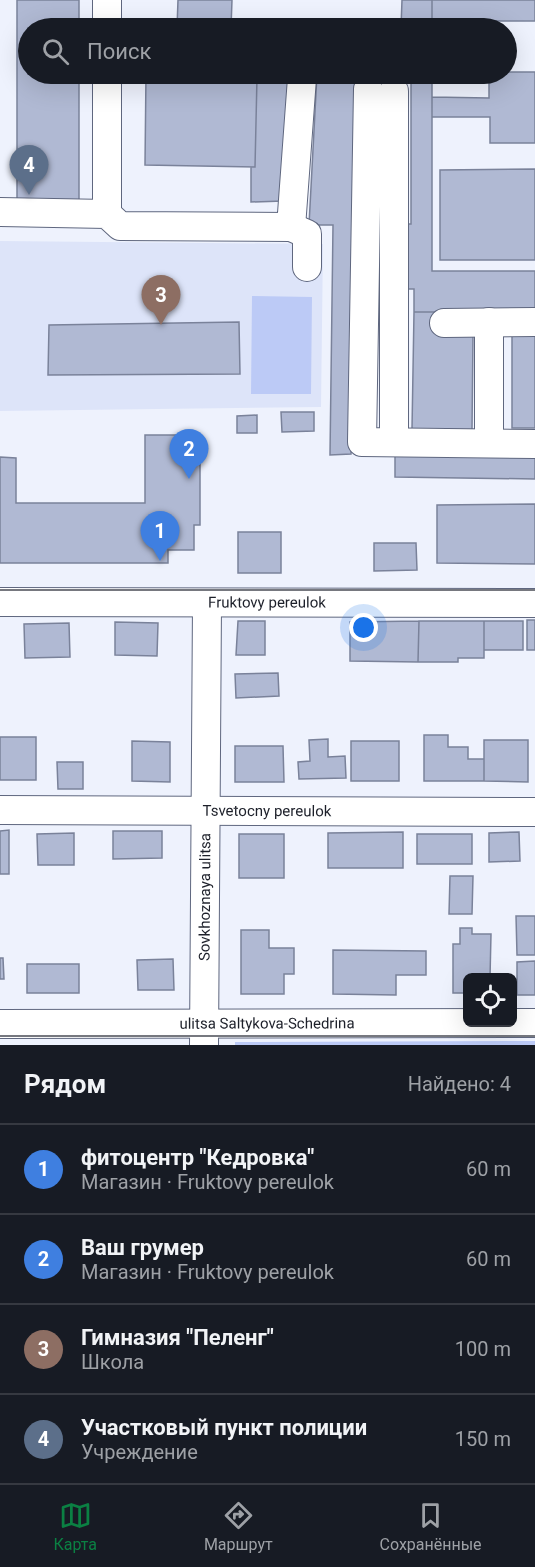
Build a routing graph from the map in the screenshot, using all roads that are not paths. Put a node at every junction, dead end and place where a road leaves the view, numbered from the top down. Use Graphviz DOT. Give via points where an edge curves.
graph roads {
  1 [pos="107,0"];
  2 [pos="107,18"];
  3 [pos="107,84"];
  4 [pos="302,84"];
  5 [pos="381,90"];
  6 [pos="0,212"];
  7 [pos="106,214"];
  8 [pos="291,227"];
  9 [pos="306,267"];
  10 [pos="489,322"];
  11 [pos="535,322"];
  12 [pos="444,323"];
  13 [pos="489,443"];
  14 [pos="535,444"];
  15 [pos="0,602"];
  16 [pos="207,603"];
  17 [pos="535,603"];
  18 [pos="0,810"];
  19 [pos="206,811"];
  20 [pos="535,812"];
  21 [pos="535,1023"];
  22 [pos="0,1024"];
  23 [pos="204,1034"];
  1 -- 2 [label="street"];
  3 -- 7 [label="street"];
  4 -- 8 [label="street"];
  5 -- 13 [label="street" via="394,441"];
  6 -- 7 [label="street"];
  7 -- 8 [label="street" via="120,226"];
  8 -- 9 [label="street" via="307,234"];
  10 -- 11 [label="street"];
  10 -- 12 [label="street"];
  10 -- 13 [label="street"];
  13 -- 14 [label="street"];
  15 -- 16 [label="street, Fruktovy pereulok"];
  16 -- 17 [label="street, Fruktovy pereulok"];
  16 -- 19 [label="street, Sovkhoznaya ulitsa"];
  18 -- 19 [label="street, Tsvetocny pereulok"];
  19 -- 20 [label="street, Tsvetocny pereulok"];
  19 -- 23 [label="street, Sovkhoznaya ulitsa"];
  21 -- 23 [label="street, ulitsa Saltykova-Schedrina"];
  22 -- 23 [label="street, ulitsa Saltykova-Schedrina"];
}
